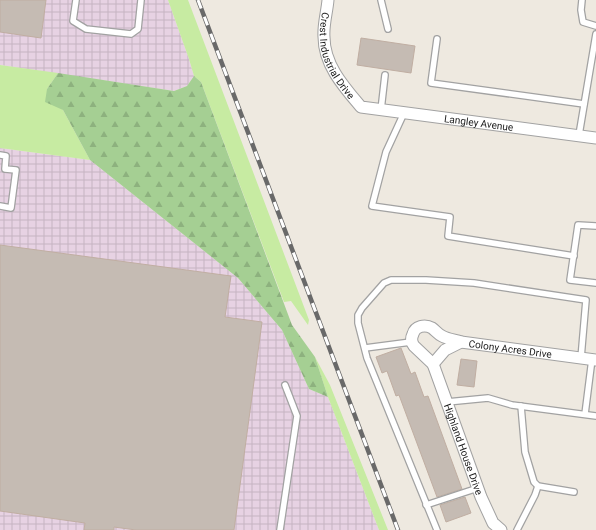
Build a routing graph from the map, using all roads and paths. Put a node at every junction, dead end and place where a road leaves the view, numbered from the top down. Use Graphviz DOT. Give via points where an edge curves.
graph roads {
  1 [pos="76,0"];
  2 [pos="141,0"];
  3 [pos="328,0"];
  4 [pos="381,0"];
  5 [pos="582,0"];
  6 [pos="596,26"];
  7 [pos="388,29"];
  8 [pos="596,34"];
  9 [pos="437,39"];
  10 [pos="385,75"];
  11 [pos="584,104"];
  12 [pos="361,107"];
  13 [pos="381,110"];
  14 [pos="404,113"];
  15 [pos="579,135"];
  16 [pos="596,138"];
  17 [pos="0,155"];
  18 [pos="0,206"];
  19 [pos="596,226"];
  20 [pos="574,256"];
  21 [pos="596,283"];
  22 [pos="412,342"];
  23 [pos="461,342"];
  24 [pos="365,348"];
  25 [pos="589,359"];
  26 [pos="433,364"];
  27 [pos="285,385"];
  28 [pos="447,402"];
  29 [pos="521,406"];
  30 [pos="585,414"];
  31 [pos="596,416"];
  32 [pos="538,486"];
  33 [pos="478,488"];
  34 [pos="574,492"];
  35 [pos="426,505"];
  36 [pos="280,530"];
  37 [pos="437,530"];
  38 [pos="501,530"];
  39 [pos="517,530"];
  1 -- 2 [label="lane" via="73,21 86,29 131,34 138,29"];
  3 -- 12 [label="street, Crest Industrial Drive" via="324,37 327,55 342,85"];
  4 -- 7 [label="lane"];
  5 -- 6 [label="lane" via="583,22"];
  8 -- 11 [label="lane"];
  9 -- 11 [label="lane" via="431,83"];
  10 -- 13 [label="lane"];
  11 -- 15 [label="lane"];
  12 -- 13 [label="street, Langley Avenue"];
  13 -- 14 [label="street, Langley Avenue"];
  14 -- 15 [label="street, Langley Avenue"];
  14 -- 20 [label="lane" via="386,152 372,206 450,217 448,236"];
  15 -- 16 [label="street, Langley Avenue"];
  17 -- 18 [label="lane" via="6,156 5,169 16,170 11,208"];
  19 -- 20 [label="lane" via="578,225"];
  20 -- 21 [label="lane" via="570,280"];
  22 -- 23 [label="street" via="414,331 417,327 423,326 431,328 443,337"];
  22 -- 24 [label="lane"];
  22 -- 26 [label="street"];
  23 -- 25 [label="street, Colony Acres Drive"];
  23 -- 26 [label="street, Colony Acres Drive" via="445,350"];
  24 -- 25 [label="lane" via="358,315 384,283 391,280 426,280 474,283 586,300"];
  24 -- 35 [label="lane"];
  25 -- 30 [label="lane"];
  26 -- 28 [label="street, Highland House Drive"];
  27 -- 36 [label="lane" via="297,416"];
  28 -- 29 [label="lane" via="488,398"];
  28 -- 33 [label="street, Highland House Drive"];
  29 -- 30 [label="lane"];
  29 -- 32 [label="lane" via="524,452 534,482"];
  30 -- 31 [label="lane"];
  32 -- 34 [label="lane"];
  32 -- 39 [label="lane"];
  33 -- 35 [label="lane"];
  33 -- 38 [label="street, Highland House Drive" via="493,523"];
  35 -- 37 [label="lane"];
}
